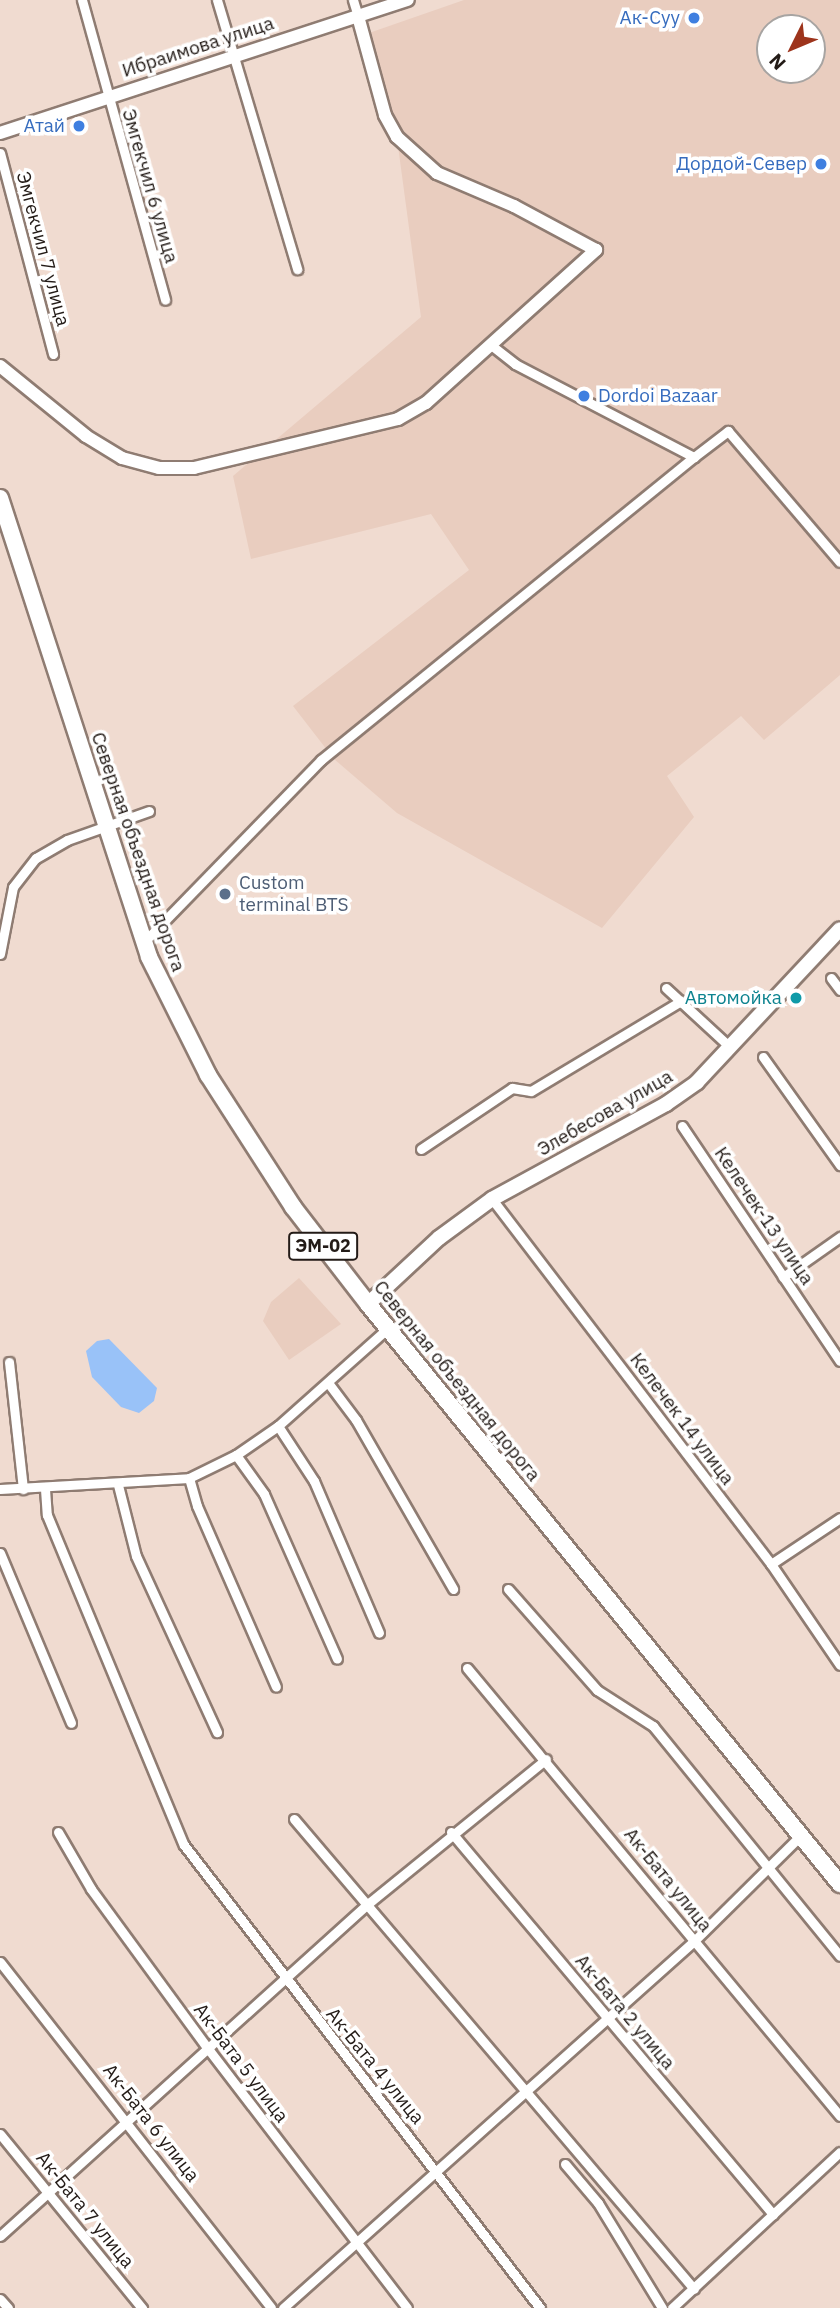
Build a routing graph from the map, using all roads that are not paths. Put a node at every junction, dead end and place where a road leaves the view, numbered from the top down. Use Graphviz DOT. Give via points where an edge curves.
graph roads {
  1 [pos="82,0"];
  2 [pos="218,0"];
  3 [pos="354,0"];
  4 [pos="408,0"];
  5 [pos="358,16"];
  6 [pos="236,56"];
  7 [pos="107,98"];
  8 [pos="0,133"];
  9 [pos="0,153"];
  10 [pos="298,269"];
  11 [pos="165,300"];
  12 [pos="492,345"];
  13 [pos="54,354"];
  14 [pos="0,366"];
  15 [pos="694,457"];
  16 [pos="0,498"];
  17 [pos="840,562"];
  18 [pos="149,811"];
  19 [pos="840,929"];
  20 [pos="144,942"];
  21 [pos="0,954"];
  22 [pos="831,978"];
  23 [pos="666,988"];
  24 [pos="840,990"];
  25 [pos="681,1001"];
  26 [pos="730,1047"];
  27 [pos="763,1057"];
  28 [pos="682,1126"];
  29 [pos="421,1149"];
  30 [pos="840,1165"];
  31 [pos="492,1199"];
  32 [pos="840,1237"];
  33 [pos="783,1277"];
  34 [pos="368,1304"];
  35 [pos="387,1329"];
  36 [pos="9,1362"];
  37 [pos="840,1362"];
  38 [pos="329,1384"];
  39 [pos="278,1426"];
  40 [pos="236,1455"];
  41 [pos="190,1478"];
  42 [pos="118,1485"];
  43 [pos="0,1489"];
  44 [pos="23,1489"];
  45 [pos="45,1489"];
  46 [pos="840,1518"];
  47 [pos="0,1553"];
  48 [pos="771,1564"];
  49 [pos="453,1588"];
  50 [pos="508,1589"];
  51 [pos="379,1633"];
  52 [pos="337,1659"];
  53 [pos="840,1665"];
  54 [pos="467,1668"];
  55 [pos="276,1688"];
  56 [pos="71,1723"];
  57 [pos="217,1732"];
  58 [pos="545,1759"];
  59 [pos="294,1819"];
  60 [pos="58,1832"];
  61 [pos="451,1832"];
  62 [pos="800,1836"];
  63 [pos="768,1869"];
  64 [pos="840,1884"];
  65 [pos="369,1903"];
  66 [pos="695,1940"];
  67 [pos="840,1956"];
  68 [pos="0,1962"];
  69 [pos="284,1980"];
  70 [pos="607,2018"];
  71 [pos="209,2050"];
  72 [pos="528,2091"];
  73 [pos="840,2116"];
  74 [pos="129,2122"];
  75 [pos="0,2134"];
  76 [pos="840,2152"];
  77 [pos="565,2164"];
  78 [pos="438,2172"];
  79 [pos="49,2194"];
  80 [pos="773,2214"];
  81 [pos="0,2236"];
  82 [pos="358,2244"];
  83 [pos="694,2289"];
  84 [pos="0,2299"];
  85 [pos="8,2308"];
  86 [pos="142,2308"];
  87 [pos="271,2308"];
  88 [pos="283,2308"];
  89 [pos="407,2308"];
  90 [pos="540,2308"];
  91 [pos="662,2308"];
  92 [pos="672,2308"];
  1 -- 7 [label="street, Эмгекчил 6 улица"];
  2 -- 6 [label="street"];
  3 -- 5 [label="street"];
  4 -- 5 [label="street, Ибраимова улица"];
  5 -- 6 [label="street, Ибраимова улица"];
  5 -- 12 [label="street" via="385,115 397,137 436,173 514,206 596,250"];
  6 -- 7 [label="street, Ибраимова улица"];
  6 -- 10 [label="street"];
  7 -- 8 [label="street, Ибраимова улица"];
  7 -- 11 [label="street, Эмгекчил 6 улица"];
  9 -- 13 [label="street, Эмгекчил 7 улица"];
  12 -- 14 [label="street" via="426,403 398,419 194,468 159,468 122,458 86,436"];
  12 -- 15 [label="street" via="515,364"];
  15 -- 17 [label="street" via="728,431"];
  15 -- 20 [label="street" via="321,760"];
  16 -- 20 [label="highway, Северная объездная дорога / ЭМ-02"];
  18 -- 21 [label="street" via="66,839 28,867 13,887"];
  19 -- 26 [label="main road, Элебесова улица"];
  20 -- 34 [label="highway, Северная объездная дорога / ЭМ-02" via="208,1075 293,1207"];
  22 -- 24 [label="street"];
  23 -- 25 [label="street"];
  25 -- 26 [label="street"];
  25 -- 29 [label="street" via="531,1091 512,1088"];
  26 -- 31 [label="main road, Элебесова улица" via="696,1082 666,1104"];
  27 -- 30 [label="street"];
  28 -- 33 [label="street, Келечек-13 улица"];
  31 -- 34 [label="main road, Элебесова улица" via="439,1238"];
  31 -- 48 [label="street, Келечек 14 улица"];
  32 -- 33 [label="street"];
  33 -- 37 [label="street, Келечек-13 улица"];
  34 -- 35 [label="highway, Северная объездная дорога / ЭМ-02"];
  35 -- 38 [label="street"];
  35 -- 62 [label="highway, Северная объездная дорога / ЭМ-02"];
  36 -- 44 [label="street"];
  38 -- 39 [label="street"];
  38 -- 49 [label="street" via="356,1420"];
  39 -- 40 [label="street"];
  39 -- 51 [label="street" via="314,1481"];
  40 -- 41 [label="street"];
  40 -- 52 [label="street" via="264,1494"];
  41 -- 42 [label="street"];
  41 -- 55 [label="street" via="197,1506"];
  42 -- 45 [label="street"];
  42 -- 57 [label="street" via="136,1556"];
  43 -- 44 [label="street"];
  44 -- 45 [label="street"];
  45 -- 69 [label="street, Ак-Бата 4 улица" via="47,1515 184,1845"];
  46 -- 48 [label="street"];
  47 -- 56 [label="street"];
  48 -- 53 [label="street, Келечек 14 улица"];
  50 -- 63 [label="street" via="597,1690 653,1726"];
  54 -- 58 [label="street, Ак-Бата улица"];
  58 -- 61 [label="street"];
  58 -- 66 [label="street, Ак-Бата улица"];
  59 -- 65 [label="street"];
  60 -- 71 [label="street, Ак-Бата 5 улица" via="91,1889"];
  61 -- 65 [label="street"];
  61 -- 70 [label="street, Ак-Бата 2 улица"];
  62 -- 63 [label="street"];
  62 -- 64 [label="highway, Северная объездная дорога / ЭМ-02"];
  63 -- 66 [label="street"];
  63 -- 67 [label="street"];
  65 -- 69 [label="street"];
  65 -- 72 [label="street"];
  66 -- 70 [label="street"];
  66 -- 73 [label="street, Ак-Бата улица"];
  68 -- 74 [label="street, Ак-Бата 6 улица"];
  69 -- 71 [label="street"];
  69 -- 78 [label="street, Ак-Бата 4 улица"];
  70 -- 72 [label="street"];
  70 -- 80 [label="street, Ак-Бата 2 улица"];
  71 -- 74 [label="street"];
  71 -- 82 [label="street, Ак-Бата 5 улица"];
  72 -- 78 [label="street"];
  72 -- 83 [label="street"];
  74 -- 79 [label="street"];
  74 -- 87 [label="street, Ак-Бата 6 улица"];
  75 -- 79 [label="street, Ак-Бата 7 улица"];
  76 -- 80 [label="street"];
  77 -- 91 [label="street" via="598,2203"];
  78 -- 82 [label="street"];
  78 -- 90 [label="street, Ак-Бата 4 улица"];
  79 -- 81 [label="street"];
  79 -- 86 [label="street, Ак-Бата 7 улица"];
  80 -- 83 [label="street"];
  82 -- 88 [label="street"];
  82 -- 89 [label="street, Ак-Бата 5 улица"];
  83 -- 92 [label="street"];
  84 -- 85 [label="street"];
}
